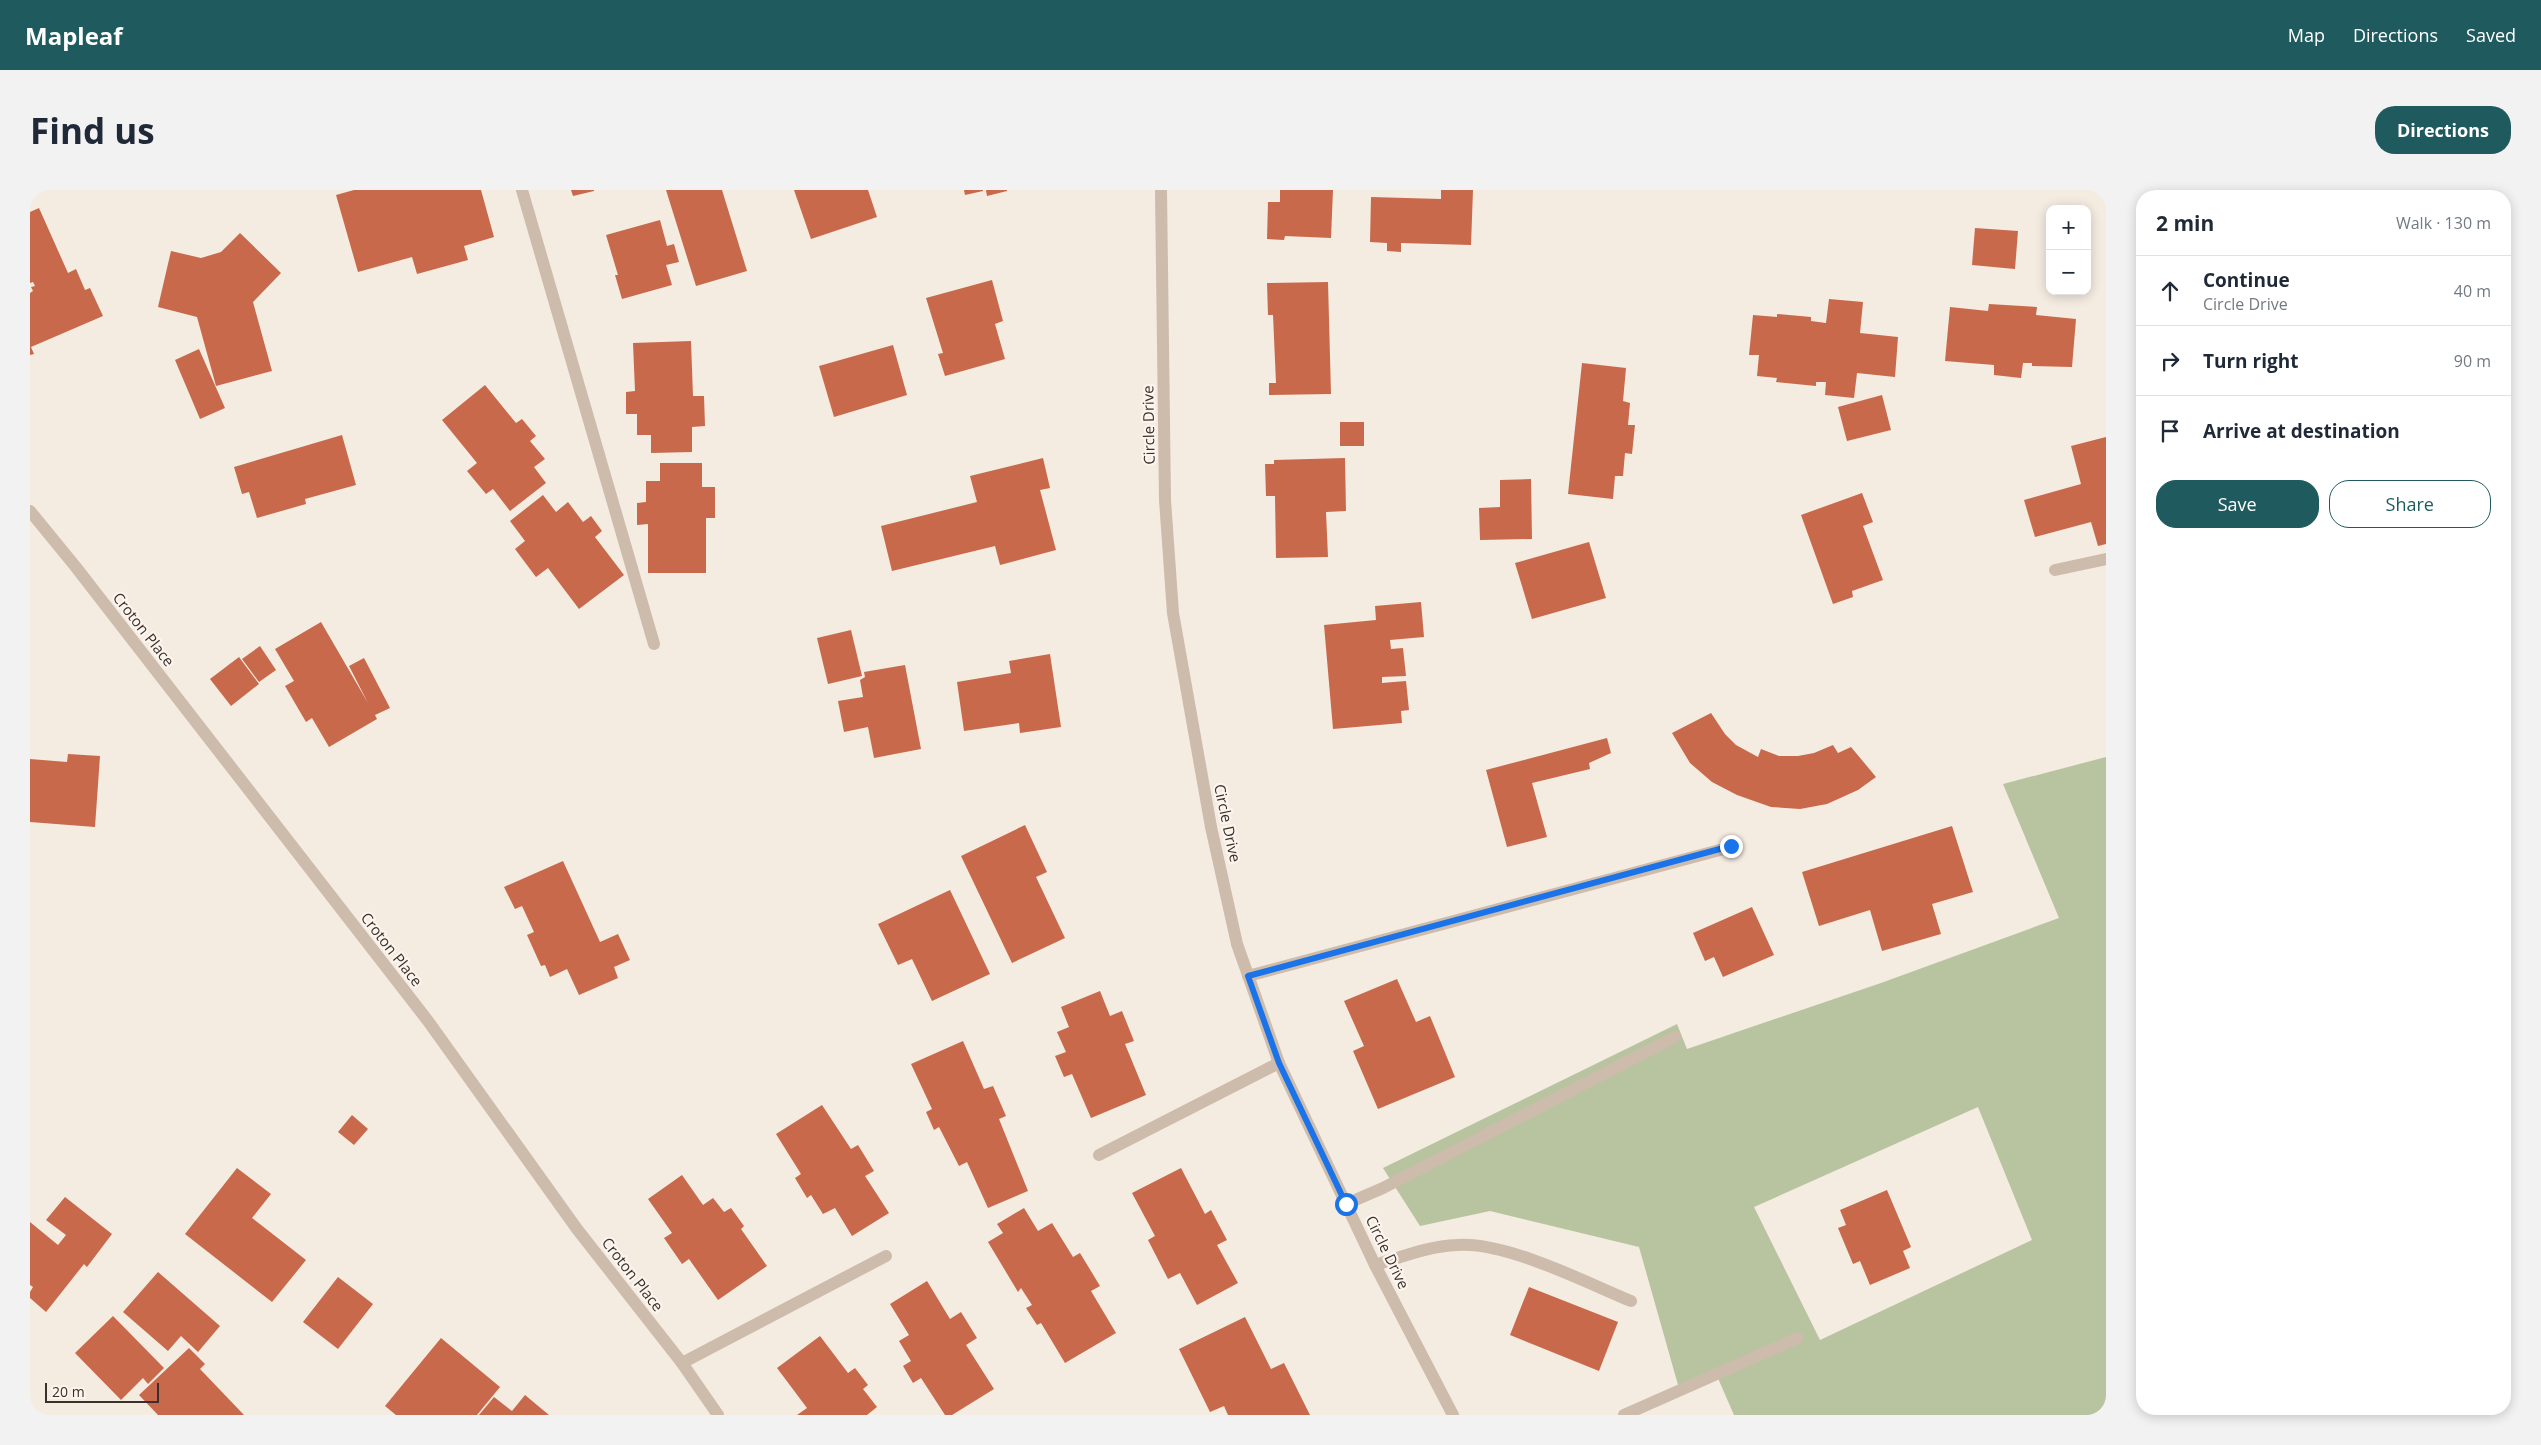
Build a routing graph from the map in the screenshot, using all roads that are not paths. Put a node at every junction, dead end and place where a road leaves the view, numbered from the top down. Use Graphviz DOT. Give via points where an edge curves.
graph roads {
  1 [pos="522,190"];
  2 [pos="1161,190"];
  3 [pos="30,511"];
  4 [pos="2106,559"];
  5 [pos="2056,570"];
  6 [pos="654,644"];
  7 [pos="1731,846"];
  8 [pos="1248,976"];
  9 [pos="1676,1037"];
  10 [pos="1279,1063"];
  11 [pos="1100,1155"];
  12 [pos="1346,1204"];
  13 [pos="886,1256"];
  14 [pos="1376,1265"];
  15 [pos="1631,1301"];
  16 [pos="1798,1338"];
  17 [pos="682,1363"];
  18 [pos="718,1415"];
  19 [pos="1453,1415"];
  20 [pos="1624,1415"];
  1 -- 6 [label="street"];
  2 -- 8 [label="street, Circle Drive" via="1165,500 1172,613 1211,827 1237,944"];
  3 -- 17 [label="street, Croton Place" via="428,1021 577,1228"];
  4 -- 5 [label="street"];
  7 -- 8 [label="street"];
  8 -- 10 [label="street, Circle Drive"];
  9 -- 12 [label="street"];
  10 -- 11 [label="street"];
  10 -- 12 [label="street, Circle Drive"];
  12 -- 14 [label="street, Circle Drive"];
  13 -- 17 [label="street"];
  14 -- 15 [label="street" via="1458,1244 1484,1246 1508,1252"];
  14 -- 19 [label="street, Circle Drive"];
  16 -- 20 [label="street"];
  17 -- 18 [label="street, Croton Place"];
}
